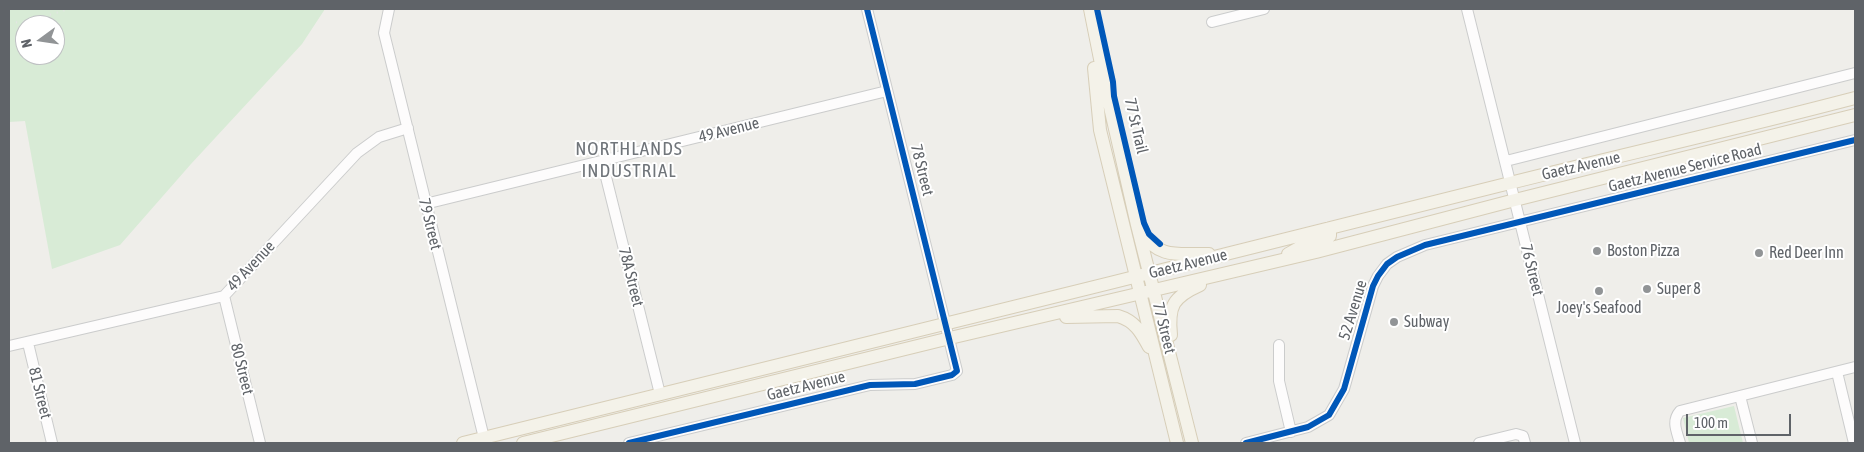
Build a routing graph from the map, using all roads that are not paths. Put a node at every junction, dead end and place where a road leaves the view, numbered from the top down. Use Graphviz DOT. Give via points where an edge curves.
graph roads {
  1 [pos="389,9"];
  2 [pos="867,9"];
  3 [pos="1089,9"];
  4 [pos="1264,9"];
  5 [pos="1467,9"];
  6 [pos="1212,22"];
  7 [pos="1855,74"];
  8 [pos="887,91"];
  9 [pos="1855,98"];
  10 [pos="1855,115"];
  11 [pos="408,128"];
  12 [pos="1855,140"];
  13 [pos="1506,161"];
  14 [pos="602,162"];
  15 [pos="1511,182"];
  16 [pos="1515,200"];
  17 [pos="426,204"];
  18 [pos="1521,223"];
  19 [pos="1137,226"];
  20 [pos="1330,228"];
  21 [pos="1228,254"];
  22 [pos="1275,262"];
  23 [pos="1228,273"];
  24 [pos="1149,274"];
  25 [pos="1138,284"];
  26 [pos="1154,291"];
  27 [pos="224,296"];
  28 [pos="1040,317"];
  29 [pos="946,325"];
  30 [pos="950,338"];
  31 [pos="28,343"];
  32 [pos="1278,345"];
  33 [pos="9,346"];
  34 [pos="1158,364"];
  35 [pos="1855,368"];
  36 [pos="1837,372"];
  37 [pos="1175,373"];
  38 [pos="660,394"];
  39 [pos="1740,396"];
  40 [pos="1291,432"];
  41 [pos="484,438"];
  42 [pos="52,443"];
  43 [pos="260,443"];
  44 [pos="463,443"];
  45 [pos="523,443"];
  46 [pos="629,443"];
  47 [pos="1177,443"];
  48 [pos="1192,443"];
  49 [pos="1246,443"];
  50 [pos="1480,443"];
  51 [pos="1525,443"];
  52 [pos="1575,443"];
  53 [pos="1680,443"];
  54 [pos="1752,443"];
  55 [pos="1854,443"];
  1 -- 11 [label="street, 79 Street" via="384,33"];
  2 -- 8 [label="street, 78 Street"];
  3 -- 19 [label="main road, 77 Street"];
  3 -- 25 [label="main road, 77 Street" via="1100,130"];
  4 -- 6 [label="street"];
  5 -- 13 [label="street, 76 Street"];
  7 -- 13 [label="street"];
  8 -- 14 [label="street, 49 Avenue"];
  8 -- 29 [label="street, 78 Street"];
  9 -- 15 [label="main road, Gaetz Avenue"];
  10 -- 16 [label="main road, Gaetz Avenue"];
  11 -- 17 [label="street, 79 Street"];
  11 -- 27 [label="street, 49 Avenue" via="379,137 357,153"];
  12 -- 18 [label="street, Gaetz Avenue Service Road"];
  13 -- 15 [label="street, 76 Street"];
  14 -- 17 [label="street, 49 Avenue"];
  14 -- 38 [label="street, 78A Street"];
  15 -- 16 [label="street, 76 Street"];
  15 -- 20 [label="main road, Gaetz Avenue"];
  16 -- 18 [label="street, 76 Street"];
  16 -- 22 [label="main road, Gaetz Avenue"];
  17 -- 41 [label="street, 79 Street"];
  18 -- 40 [label="street, 52 Avenue" via="1414,248 1386,264 1373,286 1340,399 1323,419"];
  18 -- 52 [label="street, 76 Street"];
  19 -- 21 [label="main road" via="1152,247 1162,252"];
  19 -- 24 [label="main road, 77 Street"];
  20 -- 21 [label="main road, Gaetz Avenue"];
  20 -- 22 [label="main road" via="1327,239 1304,245"];
  21 -- 24 [label="main road, Gaetz Avenue"];
  22 -- 23 [label="main road, Gaetz Avenue"];
  23 -- 26 [label="main road, Gaetz Avenue"];
  23 -- 37 [label="main road" via="1175,300 1170,316"];
  24 -- 25 [label="main road, Gaetz Avenue"];
  24 -- 26 [label="main road, 77 Street"];
  25 -- 26 [label="main road, Gaetz Avenue"];
  25 -- 28 [label="main road, Gaetz Avenue"];
  25 -- 29 [label="main road, Gaetz Avenue"];
  25 -- 34 [label="main road, 77 Street"];
  26 -- 37 [label="main road, 77 Street"];
  27 -- 31 [label="street, 49 Avenue"];
  27 -- 43 [label="street, 80 Street"];
  28 -- 30 [label="main road, Gaetz Avenue"];
  28 -- 34 [label="main road" via="1118,316 1129,320 1140,330"];
  29 -- 30 [label="street, 78 Street"];
  29 -- 38 [label="main road, Gaetz Avenue"];
  30 -- 45 [label="main road, Gaetz Avenue"];
  30 -- 46 [label="street, Gaetz Avenue" via="957,371 952,375 915,384 870,385"];
  31 -- 33 [label="street, 49 Avenue"];
  31 -- 42 [label="street, 81 Street"];
  32 -- 40 [label="street" via="1279,381"];
  34 -- 47 [label="main road, 77 Street"];
  35 -- 36 [label="street"];
  36 -- 39 [label="street"];
  36 -- 55 [label="street"];
  37 -- 48 [label="main road, 77 Street"];
  38 -- 41 [label="main road, Gaetz Avenue"];
  39 -- 53 [label="street" via="1680,411 1675,422"];
  39 -- 54 [label="street"];
  40 -- 49 [label="street, 52 Avenue"];
  41 -- 44 [label="main road, Gaetz Avenue"];
  50 -- 51 [label="street" via="1516,434 1523,436"];
}
